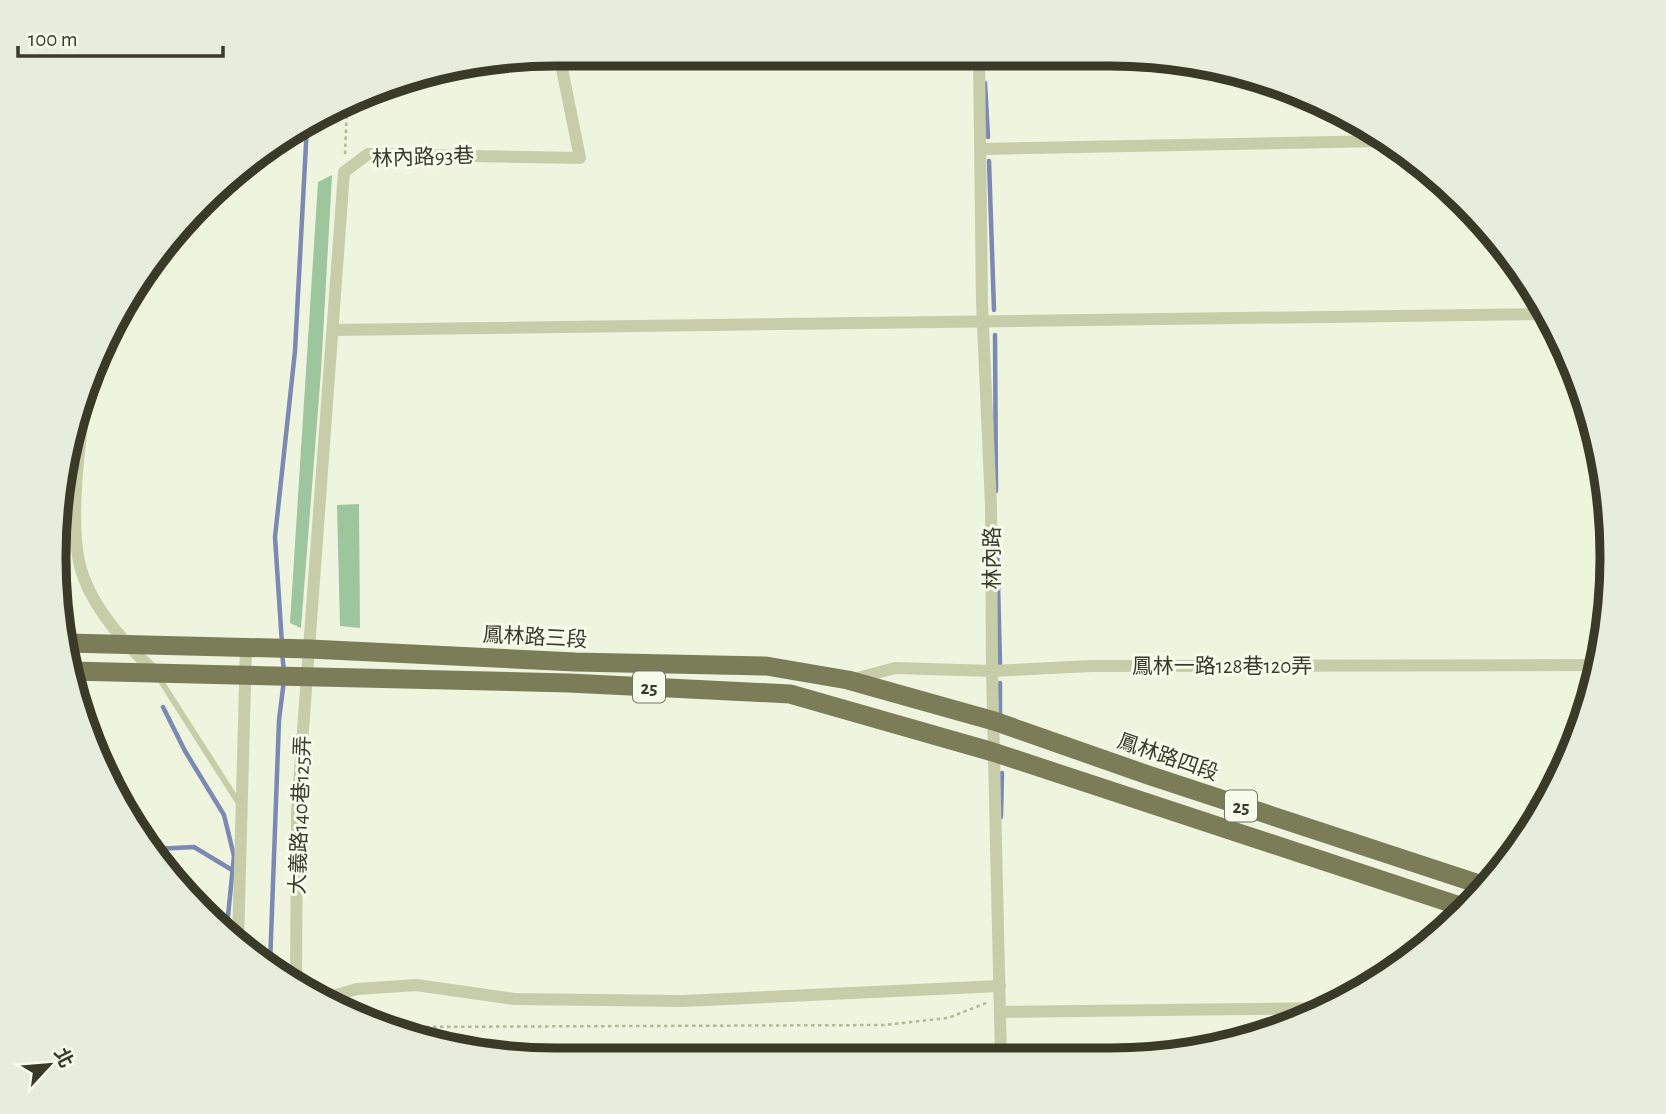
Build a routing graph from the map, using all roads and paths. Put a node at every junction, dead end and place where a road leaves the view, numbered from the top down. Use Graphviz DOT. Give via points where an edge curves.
graph roads {
  1 [pos="561,66"];
  2 [pos="979,66"];
  3 [pos="347,114"];
  4 [pos="1369,141"];
  5 [pos="982,149"];
  6 [pos="344,172"];
  7 [pos="1535,314"];
  8 [pos="983,323"];
  9 [pos="333,330"];
  10 [pos="81,438"];
  11 [pos="74,643"];
  12 [pos="124,643"];
  13 [pos="253,648"];
  14 [pos="306,648"];
  15 [pos="1587,665"];
  16 [pos="80,671"];
  17 [pos="154,671"];
  18 [pos="992,671"];
  19 [pos="251,675"];
  20 [pos="302,676"];
  21 [pos="848,680"];
  22 [pos="995,720"];
  23 [pos="993,752"];
  24 [pos="243,810"];
  25 [pos="1475,883"];
  26 [pos="1455,905"];
  27 [pos="238,930"];
  28 [pos="296,972"];
  29 [pos="336,995"];
  30 [pos="1000,999"];
  31 [pos="1303,1007"];
  32 [pos="417,1027"];
  33 [pos="1001,1048"];
  1 -- 6 [label="street, 林內路93巷" via="580,158 368,155"];
  2 -- 5 [label="street, 林內路"];
  3 -- 6 [label="path"];
  4 -- 5 [label="street"];
  5 -- 8 [label="street, 林內路"];
  6 -- 9 [label="street, 林內路93巷"];
  7 -- 8 [label="street"];
  8 -- 9 [label="street"];
  8 -- 18 [label="street, 林內路"];
  9 -- 14 [label="street, 林內路93巷"];
  10 -- 12 [label="street" via="80,566"];
  11 -- 12 [label="main road, 鳳林路三段 / 25"];
  12 -- 13 [label="main road, 鳳林路三段 / 25"];
  12 -- 17 [label="street"];
  13 -- 14 [label="main road, 鳳林路三段 / 25"];
  13 -- 19 [label="street"];
  14 -- 20 [label="street, 大義路140巷125弄"];
  14 -- 21 [label="main road, 鳳林路三段 / 25" via="766,666"];
  15 -- 18 [label="street, 鳳林一路128巷120弄" via="1091,666"];
  16 -- 17 [label="main road, 鳳林路三段 / 25"];
  17 -- 19 [label="main road, 鳳林路三段 / 25"];
  17 -- 24 [label="lane"];
  18 -- 21 [label="street, 鳳林一路128巷120弄" via="895,668"];
  18 -- 22 [label="street, 林內路"];
  19 -- 20 [label="main road, 鳳林路三段 / 25"];
  19 -- 24 [label="street"];
  20 -- 23 [label="main road, 鳳林路三段 / 25" via="569,682 790,694"];
  20 -- 28 [label="street, 大義路140巷125弄"];
  21 -- 22 [label="main road, 鳳林路三段 / 25"];
  22 -- 23 [label="street, 林內路"];
  22 -- 25 [label="main road, 鳳林路四段 / 25"];
  23 -- 26 [label="main road, 25"];
  23 -- 30 [label="street, 林內路"];
  24 -- 27 [label="street"];
  29 -- 30 [label="street" via="416,985 514,999"];
  30 -- 31 [label="street"];
  30 -- 32 [label="path" via="948,1018 884,1025"];
  30 -- 33 [label="street, 林內路"];
}
